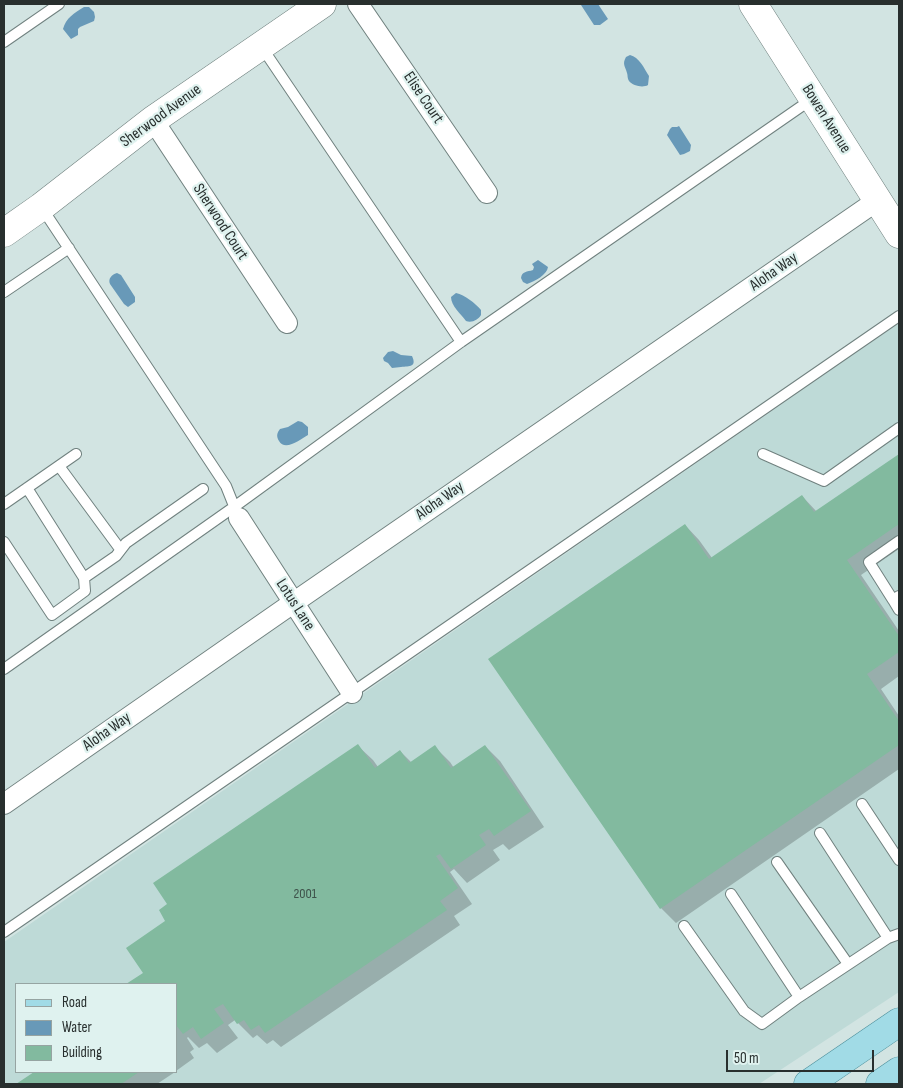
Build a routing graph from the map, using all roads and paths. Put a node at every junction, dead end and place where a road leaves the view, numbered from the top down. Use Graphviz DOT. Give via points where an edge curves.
graph roads {
  1 [pos="59,4"];
  2 [pos="322,4"];
  3 [pos="358,4"];
  4 [pos="753,4"];
  5 [pos="4,42"];
  6 [pos="261,45"];
  7 [pos="812,98"];
  8 [pos="153,120"];
  9 [pos="487,193"];
  10 [pos="878,200"];
  11 [pos="41,207"];
  12 [pos="4,233"];
  13 [pos="899,234"];
  14 [pos="69,248"];
  15 [pos="4,292"];
  16 [pos="899,316"];
  17 [pos="287,323"];
  18 [pos="461,342"];
  19 [pos="899,428"];
  20 [pos="76,454"];
  21 [pos="764,454"];
  22 [pos="59,466"];
  23 [pos="27,488"];
  24 [pos="203,489"];
  25 [pos="4,504"];
  26 [pos="236,512"];
  27 [pos="899,541"];
  28 [pos="4,542"];
  29 [pos="120,549"];
  30 [pos="84,578"];
  31 [pos="896,598"];
  32 [pos="293,603"];
  33 [pos="899,610"];
  34 [pos="4,669"];
  35 [pos="352,693"];
  36 [pos="4,804"];
  37 [pos="862,804"];
  38 [pos="820,833"];
  39 [pos="899,860"];
  40 [pos="777,862"];
  41 [pos="731,894"];
  42 [pos="684,926"];
  43 [pos="4,932"];
  44 [pos="899,934"];
  45 [pos="888,938"];
  46 [pos="848,964"];
  47 [pos="800,997"];
  48 [pos="899,1022"];
  49 [pos="899,1071"];
  50 [pos="808,1084"];
  51 [pos="880,1084"];
  1 -- 5 [label="lane"];
  2 -- 6 [label="street, Sherwood Avenue"];
  3 -- 9 [label="street, Elise Court"];
  4 -- 7 [label="street, Bowen Avenue"];
  6 -- 8 [label="street, Sherwood Avenue"];
  6 -- 18 [label="lane"];
  7 -- 10 [label="street, Bowen Avenue"];
  7 -- 18 [label="lane"];
  8 -- 11 [label="street, Sherwood Avenue"];
  8 -- 17 [label="street, Sherwood Court"];
  10 -- 13 [label="street, Bowen Avenue"];
  10 -- 32 [label="street, Aloha Way"];
  11 -- 12 [label="street, Sherwood Avenue"];
  11 -- 14 [label="lane"];
  14 -- 15 [label="lane"];
  14 -- 26 [label="lane" via="226,486"];
  16 -- 35 [label="lane"];
  18 -- 26 [label="lane"];
  19 -- 21 [label="lane" via="824,481"];
  20 -- 22 [label="lane"];
  22 -- 23 [label="lane"];
  22 -- 29 [label="lane"];
  23 -- 25 [label="lane"];
  23 -- 30 [label="lane"];
  24 -- 29 [label="lane"];
  26 -- 32 [label="street, Lotus Lane"];
  26 -- 34 [label="lane"];
  27 -- 31 [label="lane" via="869,562"];
  28 -- 30 [label="lane" via="52,615 85,591"];
  29 -- 30 [label="lane" via="116,556"];
  31 -- 33 [label="lane"];
  32 -- 35 [label="street, Lotus Lane"];
  32 -- 36 [label="street, Aloha Way"];
  35 -- 43 [label="lane"];
  37 -- 39 [label="lane"];
  38 -- 45 [label="lane"];
  40 -- 46 [label="lane"];
  41 -- 47 [label="lane"];
  42 -- 47 [label="lane" via="744,1011 762,1024"];
  44 -- 45 [label="lane"];
  45 -- 46 [label="lane"];
  46 -- 47 [label="lane"];
  48 -- 50 [label="main road"];
  49 -- 51 [label="main road"];
}
